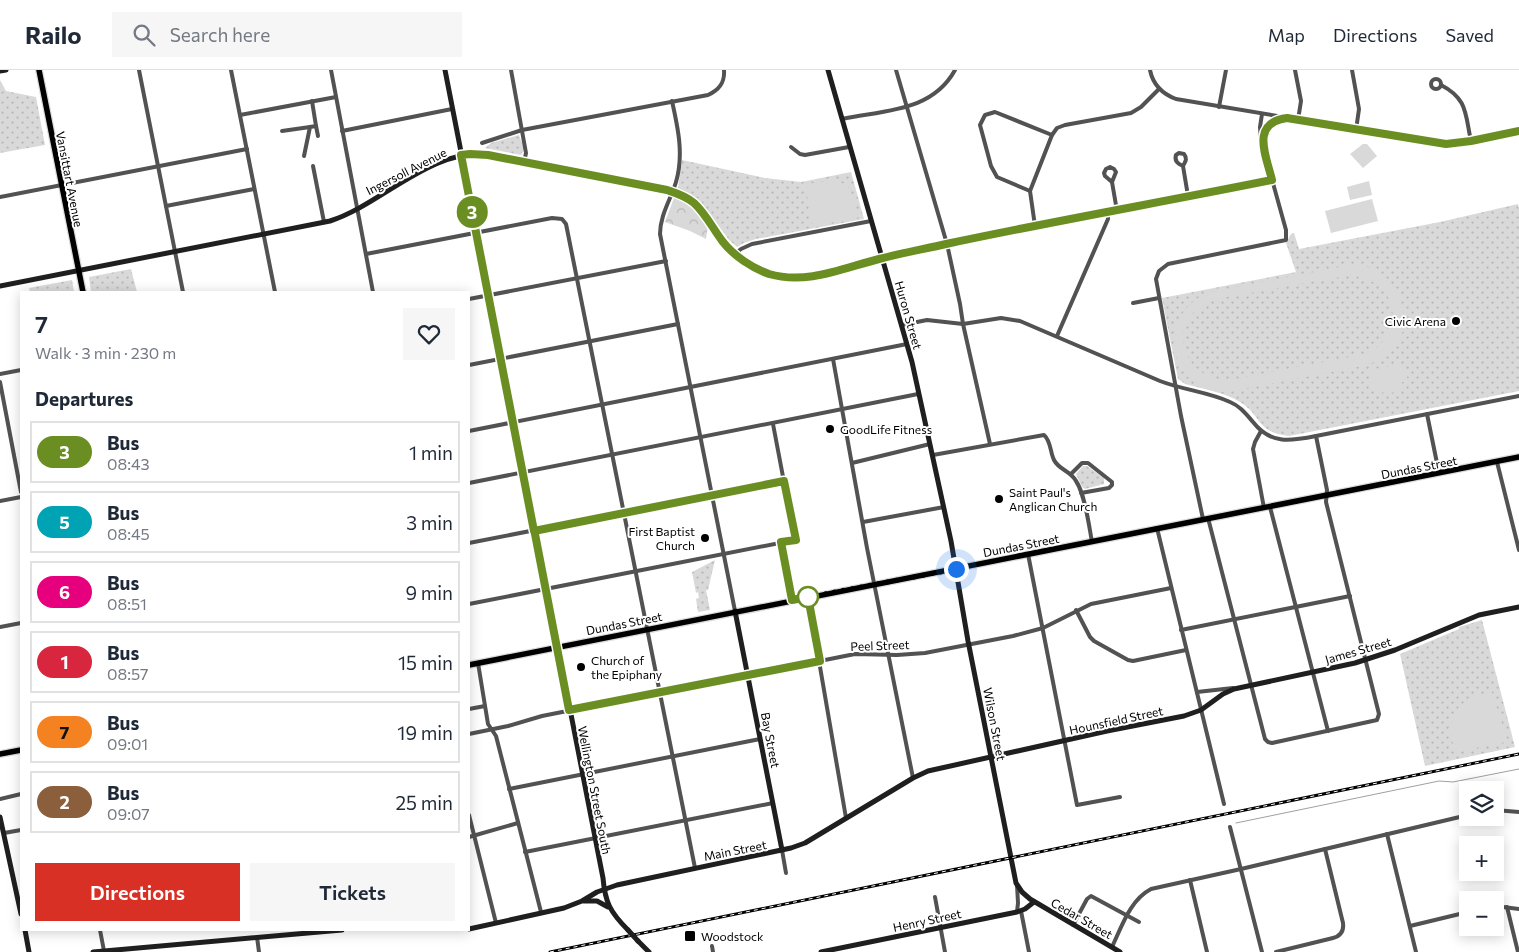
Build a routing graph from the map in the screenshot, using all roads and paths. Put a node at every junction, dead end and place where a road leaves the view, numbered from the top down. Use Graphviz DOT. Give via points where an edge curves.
graph roads {
  1 [pos="6,70"];
  2 [pos="39,70"];
  3 [pos="139,70"];
  4 [pos="231,70"];
  5 [pos="331,70"];
  6 [pos="445,70"];
  7 [pos="511,70"];
  8 [pos="724,70"];
  9 [pos="828,70"];
  10 [pos="896,70"];
  11 [pos="955,70"];
  12 [pos="1150,70"];
  13 [pos="1226,70"];
  14 [pos="1295,70"];
  15 [pos="1352,70"];
  16 [pos="0,71"];
  17 [pos="1441,85"];
  18 [pos="1159,89"];
  19 [pos="336,97"];
  20 [pos="312,101"];
  21 [pos="672,101"];
  22 [pos="906,106"];
  23 [pos="1220,107"];
  24 [pos="452,109"];
  25 [pos="1262,114"];
  26 [pos="240,115"];
  27 [pos="1287,118"];
  28 [pos="842,119"];
  29 [pos="1298,120"];
  30 [pos="316,126"];
  31 [pos="310,127"];
  32 [pos="522,130"];
  33 [pos="1356,130"];
  34 [pos="342,131"];
  35 [pos="1519,131"];
  36 [pos="282,132"];
  37 [pos="1052,135"];
  38 [pos="318,136"];
  39 [pos="1471,141"];
  40 [pos="482,143"];
  41 [pos="1263,144"];
  42 [pos="791,147"];
  43 [pos="849,147"];
  44 [pos="246,149"];
  45 [pos="461,155"];
  46 [pos="304,156"];
  47 [pos="524,162"];
  48 [pos="313,166"];
  49 [pos="1182,166"];
  50 [pos="158,167"];
  51 [pos="1272,180"];
  52 [pos="1112,182"];
  53 [pos="61,185"];
  54 [pos="254,189"];
  55 [pos="673,192"];
  56 [pos="1030,192"];
  57 [pos="1188,196"];
  58 [pos="0,197"];
  59 [pos="166,206"];
  60 [pos="357,208"];
  61 [pos="1118,211"];
  62 [pos="1108,213"];
  63 [pos="871,221"];
  64 [pos="324,222"];
  65 [pos="1035,226"];
  66 [pos="476,233"];
  67 [pos="263,235"];
  68 [pos="947,244"];
  69 [pos="175,252"];
  70 [pos="366,254"];
  71 [pos="735,254"];
  72 [pos="882,258"];
  73 [pos="666,261"];
  74 [pos="78,271"];
  75 [pos="577,278"];
  76 [pos="0,286"];
  77 [pos="83,291"];
  78 [pos="183,291"];
  79 [pos="274,291"];
  80 [pos="373,291"];
  81 [pos="488,295"];
  82 [pos="470,298"];
  83 [pos="1158,298"];
  84 [pos="1132,303"];
  85 [pos="678,324"];
  86 [pos="902,324"];
  87 [pos="963,324"];
  88 [pos="1057,336"];
  89 [pos="589,342"];
  90 [pos="907,344"];
  91 [pos="501,358"];
  92 [pos="833,359"];
  93 [pos="470,365"];
  94 [pos="20,370"];
  95 [pos="0,374"];
  96 [pos="0,382"];
  97 [pos="690,386"];
  98 [pos="1176,387"];
  99 [pos="918,394"];
  100 [pos="1519,396"];
  101 [pos="602,404"];
  102 [pos="842,410"];
  103 [pos="1427,414"];
  104 [pos="513,422"];
  105 [pos="773,424"];
  106 [pos="470,430"];
  107 [pos="1261,431"];
  108 [pos="1316,436"];
  109 [pos="701,438"];
  110 [pos="930,444"];
  111 [pos="990,444"];
  112 [pos="932,455"];
  113 [pos="612,456"];
  114 [pos="1519,457"];
  115 [pos="1497,462"];
  116 [pos="852,463"];
  117 [pos="523,473"];
  118 [pos="1439,473"];
  119 [pos="1070,474"];
  120 [pos="784,481"];
  121 [pos="470,483"];
  122 [pos="20,487"];
  123 [pos="1081,493"];
  124 [pos="712,495"];
  125 [pos="1327,496"];
  126 [pos="20,497"];
  127 [pos="0,501"];
  128 [pos="944,508"];
  129 [pos="1267,508"];
  130 [pos="623,513"];
  131 [pos="1206,519"];
  132 [pos="863,522"];
  133 [pos="1157,528"];
  134 [pos="534,531"];
  135 [pos="1092,542"];
  136 [pos="470,544"];
  137 [pos="1519,550"];
  138 [pos="724,554"];
  139 [pos="1028,554"];
  140 [pos="956,569"];
  141 [pos="634,571"];
  142 [pos="874,584"];
  143 [pos="545,588"];
  144 [pos="1171,588"];
  145 [pos="1350,596"];
  146 [pos="808,597"];
  147 [pos="470,604"];
  148 [pos="1296,607"];
  149 [pos="1519,607"];
  150 [pos="1076,610"];
  151 [pos="735,611"];
  152 [pos="1234,619"];
  153 [pos="20,623"];
  154 [pos="0,628"];
  155 [pos="1043,628"];
  156 [pos="646,629"];
  157 [pos="1181,630"];
  158 [pos="969,644"];
  159 [pos="557,647"];
  160 [pos="1186,650"];
  161 [pos="888,654"];
  162 [pos="1366,660"];
  163 [pos="820,661"];
  164 [pos="478,663"];
  165 [pos="470,664"];
  166 [pos="1313,672"];
  167 [pos="748,675"];
  168 [pos="1250,685"];
  169 [pos="1238,688"];
  170 [pos="659,692"];
  171 [pos="1197,692"];
  172 [pos="485,706"];
  173 [pos="470,709"];
  174 [pos="569,710"];
  175 [pos="1201,710"];
  176 [pos="491,730"];
  177 [pos="1328,731"];
  178 [pos="470,734"];
  179 [pos="760,739"];
  180 [pos="1065,741"];
  181 [pos="20,750"];
  182 [pos="0,754"];
  183 [pos="672,756"];
  184 [pos="992,757"];
  185 [pos="582,775"];
  186 [pos="913,778"];
  187 [pos="509,789"];
  188 [pos="20,794"];
  189 [pos="1120,796"];
  190 [pos="0,799"];
  191 [pos="773,803"];
  192 [pos="1224,804"];
  193 [pos="1504,811"];
  194 [pos="1519,812"];
  195 [pos="1459,817"];
  196 [pos="846,818"];
  197 [pos="0,819"];
  198 [pos="470,819"];
  199 [pos="684,821"];
  200 [pos="518,823"];
  201 [pos="1230,827"];
  202 [pos="20,830"];
  203 [pos="4,833"];
  204 [pos="1387,834"];
  205 [pos="474,835"];
  206 [pos="470,837"];
  207 [pos="595,839"];
  208 [pos="1325,849"];
  209 [pos="782,850"];
  210 [pos="525,852"];
  211 [pos="695,868"];
  212 [pos="1241,869"];
  213 [pos="786,873"];
  214 [pos="1190,880"];
  215 [pos="1016,883"];
  216 [pos="604,889"];
  217 [pos="19,893"];
  218 [pos="935,897"];
  219 [pos="582,901"];
  220 [pos="1034,902"];
  221 [pos="1504,907"];
  222 [pos="1507,907"];
  223 [pos="609,908"];
  224 [pos="1519,909"];
  225 [pos="1019,911"];
  226 [pos="542,912"];
  227 [pos="1459,914"];
  228 [pos="1127,916"];
  229 [pos="1139,922"];
  230 [pos="496,923"];
  231 [pos="1073,925"];
  232 [pos="1410,926"];
  233 [pos="941,928"];
  234 [pos="470,929"];
  235 [pos="25,931"];
  236 [pos="100,931"];
  237 [pos="330,931"];
  238 [pos="257,937"];
  239 [pos="712,946"];
  240 [pos="850,949"];
  241 [pos="1110,949"];
  242 [pos="104,951"];
  243 [pos="29,952"];
  244 [pos="93,952"];
  245 [pos="259,952"];
  246 [pos="649,952"];
  247 [pos="713,952"];
  248 [pos="821,952"];
  249 [pos="945,952"];
  250 [pos="1029,952"];
  251 [pos="1120,952"];
  252 [pos="1207,952"];
  253 [pos="1262,952"];
  254 [pos="1276,952"];
  255 [pos="1416,952"];
  256 [pos="1518,952"];
  1 -- 16 [label="main road"];
  2 -- 53 [label="main road, Vansittart Avenue"];
  3 -- 50 [label="street"];
  4 -- 26 [label="street"];
  5 -- 19 [label="street"];
  6 -- 24 [label="main road, Wellington Street South"];
  7 -- 32 [label="street"];
  8 -- 21 [label="street" via="722,83 713,93"];
  9 -- 28 [label="main road, Huron Street"];
  10 -- 22 [label="street"];
  11 -- 22 [label="street" via="938,92"];
  12 -- 18 [label="street"];
  13 -- 23 [label="street"];
  14 -- 29 [label="street" via="1301,101"];
  15 -- 33 [label="street" via="1359,111"];
  17 -- 39 [label="street" via="1462,102"];
  18 -- 23 [label="street" via="1176,99"];
  18 -- 37 [label="street" via="1131,113 1064,125"];
  19 -- 20 [label="street"];
  19 -- 34 [label="street"];
  20 -- 26 [label="street"];
  20 -- 30 [label="street"];
  21 -- 32 [label="street"];
  21 -- 55 [label="street" via="680,143"];
  22 -- 28 [label="street"];
  22 -- 68 [label="street"];
  23 -- 25 [label="street"];
  24 -- 34 [label="street"];
  24 -- 45 [label="main road, Wellington Street South"];
  25 -- 27 [label="street"];
  25 -- 41 [label="street"];
  26 -- 44 [label="street"];
  27 -- 29 [label="street"];
  27 -- 41 [label="street" via="1270,124 1264,133"];
  28 -- 43 [label="main road, Huron Street"];
  29 -- 33 [label="street"];
  30 -- 31 [label="street"];
  30 -- 38 [label="street"];
  31 -- 36 [label="street"];
  31 -- 46 [label="street"];
  32 -- 40 [label="street"];
  32 -- 47 [label="street" via="526,153"];
  33 -- 39 [label="street" via="1446,144"];
  34 -- 60 [label="street"];
  35 -- 39 [label="street"];
  37 -- 56 [label="street"];
  37 -- 56 [label="street" via="995,112 985,115 981,121 993,171 1002,180"];
  41 -- 51 [label="street"];
  42 -- 43 [label="street" via="805,155"];
  43 -- 63 [label="main road, Huron Street"];
  44 -- 50 [label="street"];
  44 -- 54 [label="street"];
  45 -- 47 [label="main road, Ingersoll Avenue" via="483,154"];
  45 -- 60 [label="main road, Ingersoll Avenue" via="444,160"];
  45 -- 66 [label="main road, Wellington Street South"];
  47 -- 55 [label="main road, Ingersoll Avenue"];
  48 -- 64 [label="street"];
  49 -- 57 [label="street"];
  50 -- 53 [label="street"];
  50 -- 59 [label="street"];
  51 -- 57 [label="street"];
  51 -- 83 [label="street" via="1286,240 1168,264 1157,275"];
  52 -- 61 [label="street"];
  53 -- 58 [label="street"];
  53 -- 74 [label="main road, Vansittart Avenue"];
  54 -- 59 [label="street"];
  54 -- 67 [label="street"];
  55 -- 71 [label="main road, Ingersoll Avenue" via="698,207"];
  55 -- 73 [label="street" via="660,229"];
  56 -- 65 [label="street"];
  57 -- 61 [label="street"];
  59 -- 69 [label="street"];
  60 -- 64 [label="main road, Ingersoll Avenue"];
  60 -- 70 [label="street"];
  61 -- 62 [label="street"];
  62 -- 65 [label="street"];
  62 -- 88 [label="street"];
  63 -- 71 [label="street" via="752,244"];
  63 -- 72 [label="main road, Huron Street"];
  64 -- 67 [label="main road, Ingersoll Avenue"];
  65 -- 68 [label="street"];
  66 -- 70 [label="street"];
  66 -- 75 [label="street" via="552,218 562,219"];
  66 -- 81 [label="main road, Wellington Street South"];
  67 -- 69 [label="main road, Ingersoll Avenue"];
  67 -- 79 [label="street"];
  68 -- 72 [label="street"];
  68 -- 87 [label="street"];
  69 -- 74 [label="main road, Ingersoll Avenue"];
  69 -- 78 [label="street"];
  70 -- 80 [label="street"];
  71 -- 72 [label="main road, Ingersoll Avenue" via="758,270 793,278 816,276"];
  72 -- 86 [label="main road, Huron Street"];
  73 -- 75 [label="street"];
  73 -- 85 [label="street"];
  74 -- 76 [label="main road, Ingersoll Avenue"];
  74 -- 77 [label="main road, Vansittart Avenue"];
  75 -- 81 [label="street"];
  75 -- 89 [label="street"];
  81 -- 82 [label="street"];
  81 -- 91 [label="main road, Wellington Street South"];
  83 -- 84 [label="street"];
  83 -- 98 [label="street"];
  85 -- 89 [label="street"];
  85 -- 97 [label="street"];
  86 -- 87 [label="street" via="934,320"];
  86 -- 90 [label="main road, Huron Street"];
  87 -- 88 [label="street" via="1013,319"];
  87 -- 111 [label="street"];
  88 -- 98 [label="street"];
  89 -- 91 [label="street"];
  89 -- 101 [label="street"];
  90 -- 92 [label="street"];
  90 -- 99 [label="main road, Huron Street"];
  91 -- 93 [label="street"];
  91 -- 104 [label="main road, Wellington Street South"];
  92 -- 97 [label="street"];
  92 -- 102 [label="street"];
  94 -- 95 [label="street"];
  96 -- 122 [label="street"];
  97 -- 101 [label="street"];
  97 -- 109 [label="street"];
  98 -- 107 [label="street" via="1233,403"];
  98 -- 131 [label="street"];
  99 -- 102 [label="street"];
  99 -- 110 [label="main road, Huron Street"];
  100 -- 103 [label="street"];
  101 -- 104 [label="street"];
  101 -- 113 [label="street"];
  102 -- 105 [label="street"];
  102 -- 116 [label="street"];
  103 -- 108 [label="street"];
  103 -- 118 [label="street"];
  104 -- 106 [label="street"];
  104 -- 117 [label="main road, Wellington Street South"];
  105 -- 109 [label="street"];
  105 -- 120 [label="street"];
  107 -- 108 [label="street" via="1276,439"];
  107 -- 129 [label="street" via="1254,449"];
  108 -- 125 [label="street"];
  109 -- 113 [label="street"];
  109 -- 124 [label="street"];
  110 -- 112 [label="main road, Huron Street"];
  110 -- 116 [label="street"];
  111 -- 112 [label="street"];
  111 -- 119 [label="street" via="1044,435 1055,463"];
  112 -- 128 [label="main road, Huron Street"];
  113 -- 117 [label="street"];
  113 -- 130 [label="street"];
  114 -- 115 [label="main road, Dundas Street"];
  115 -- 118 [label="main road, Dundas Street"];
  115 -- 137 [label="street"];
  116 -- 132 [label="street"];
  117 -- 121 [label="street"];
  117 -- 134 [label="main road, Wellington Street South"];
  118 -- 125 [label="main road, Dundas Street"];
  119 -- 123 [label="street"];
  119 -- 123 [label="street" via="1082,463 1088,463 1112,482 1109,488"];
  120 -- 124 [label="street"];
  120 -- 138 [label="street" via="796,540"];
  123 -- 135 [label="street"];
  124 -- 130 [label="street"];
  124 -- 138 [label="street"];
  125 -- 129 [label="main road, Dundas Street"];
  125 -- 145 [label="street"];
  126 -- 127 [label="street"];
  128 -- 132 [label="street"];
  128 -- 140 [label="main road, Huron Street"];
  129 -- 131 [label="main road, Dundas Street"];
  129 -- 148 [label="street"];
  130 -- 134 [label="street"];
  130 -- 141 [label="street"];
  131 -- 133 [label="main road, Dundas Street"];
  131 -- 152 [label="street"];
  132 -- 142 [label="street"];
  133 -- 135 [label="main road, Dundas Street"];
  133 -- 144 [label="street"];
  134 -- 136 [label="street"];
  134 -- 143 [label="main road, Wellington Street South"];
  135 -- 139 [label="main road, Dundas Street"];
  138 -- 141 [label="street"];
  138 -- 151 [label="street"];
  139 -- 140 [label="main road, Dundas Street"];
  139 -- 155 [label="street"];
  140 -- 142 [label="main road, Dundas Street"];
  140 -- 158 [label="main road, Wilson Street"];
  141 -- 143 [label="street"];
  141 -- 156 [label="street"];
  142 -- 146 [label="main road, Dundas Street"];
  142 -- 161 [label="street"];
  143 -- 147 [label="street"];
  143 -- 159 [label="main road, Wellington Street South"];
  144 -- 150 [label="street, Peel Street" via="1096,602"];
  144 -- 157 [label="street"];
  145 -- 148 [label="street"];
  145 -- 162 [label="street"];
  146 -- 151 [label="main road, Dundas Street"];
  146 -- 163 [label="street"];
  148 -- 152 [label="street"];
  148 -- 166 [label="street"];
  149 -- 162 [label="main road, James Street" via="1479,615"];
  150 -- 155 [label="street, Peel Street"];
  150 -- 160 [label="street" via="1094,641 1128,660"];
  151 -- 156 [label="main road, Dundas Street"];
  151 -- 167 [label="main road, Bay Street"];
  152 -- 157 [label="street"];
  152 -- 168 [label="street"];
  153 -- 154 [label="street"];
  155 -- 158 [label="street, Peel Street"];
  155 -- 180 [label="street"];
  156 -- 159 [label="main road, Dundas Street"];
  156 -- 170 [label="street"];
  157 -- 160 [label="street"];
  158 -- 161 [label="street, Peel Street" via="925,653"];
  158 -- 184 [label="main road, Wilson Street"];
  159 -- 164 [label="main road, Dundas Street"];
  159 -- 174 [label="main road, Wellington Street South"];
  160 -- 171 [label="street"];
  161 -- 163 [label="street, Peel Street" via="862,653"];
  161 -- 186 [label="street"];
  162 -- 166 [label="main road, James Street"];
  162 -- 177 [label="street" via="1378,719"];
  163 -- 167 [label="street, Peel Street"];
  163 -- 196 [label="street"];
  164 -- 165 [label="main road, Dundas Street"];
  164 -- 172 [label="street"];
  166 -- 168 [label="main road, James Street"];
  166 -- 177 [label="street"];
  167 -- 170 [label="street, Peel Street"];
  167 -- 179 [label="main road, Bay Street"];
  168 -- 169 [label="main road, James Street"];
  168 -- 177 [label="street" via="1263,736 1268,742"];
  169 -- 171 [label="street, James Street"];
  169 -- 175 [label="main road, Hounsfield Street" via="1223,694"];
  170 -- 174 [label="street, Peel Street"];
  170 -- 183 [label="street"];
  171 -- 175 [label="street"];
  172 -- 173 [label="street"];
  172 -- 176 [label="street"];
  174 -- 176 [label="street, Peel Street"];
  174 -- 185 [label="main road, Wellington Street South"];
  175 -- 180 [label="main road, Hounsfield Street"];
  175 -- 192 [label="street"];
  176 -- 178 [label="street, Peel Street"];
  176 -- 187 [label="street" via="496,736"];
  179 -- 183 [label="street"];
  179 -- 191 [label="main road, Bay Street"];
  180 -- 184 [label="main road, Hounsfield Street"];
  180 -- 189 [label="street" via="1077,805"];
  181 -- 182 [label="main road"];
  183 -- 185 [label="street"];
  183 -- 199 [label="street"];
  184 -- 186 [label="main road, Main Street"];
  184 -- 215 [label="main road, Wilson Street"];
  185 -- 187 [label="street"];
  185 -- 207 [label="main road, Wellington Street South"];
  186 -- 196 [label="main road, Main Street"];
  187 -- 200 [label="street"];
  188 -- 190 [label="street"];
  191 -- 199 [label="street"];
  191 -- 209 [label="main road, Bay Street"];
  193 -- 194 [label="street"];
  195 -- 204 [label="street"];
  196 -- 209 [label="main road, Main Street" via="805,843"];
  197 -- 203 [label="main road"];
  198 -- 205 [label="street"];
  199 -- 207 [label="street"];
  199 -- 211 [label="street"];
  200 -- 205 [label="street"];
  200 -- 210 [label="street"];
  201 -- 212 [label="street"];
  202 -- 203 [label="street"];
  203 -- 217 [label="main road"];
  204 -- 208 [label="street"];
  204 -- 232 [label="street"];
  205 -- 206 [label="street"];
  205 -- 230 [label="street"];
  207 -- 210 [label="street"];
  207 -- 216 [label="main road, Wellington Street South"];
  208 -- 212 [label="street"];
  208 -- 254 [label="street" via="1343,931 1333,938"];
  209 -- 211 [label="main road, Main Street"];
  209 -- 213 [label="street, Bay Street"];
  210 -- 226 [label="street"];
  211 -- 216 [label="main road, Main Street"];
  212 -- 214 [label="street"];
  212 -- 253 [label="street"];
  214 -- 228 [label="street" via="1148,890 1137,899"];
  214 -- 252 [label="street"];
  215 -- 220 [label="main road"];
  215 -- 225 [label="street, Wilson Street"];
  216 -- 219 [label="main road, Main Street"];
  216 -- 223 [label="main road, Wellington Street South"];
  218 -- 233 [label="street"];
  219 -- 223 [label="main road" via="595,900"];
  219 -- 226 [label="main road, Main Street"];
  220 -- 225 [label="main road, Henry Street"];
  220 -- 231 [label="main road, Cedar Street"];
  221 -- 222 [label="street"];
  222 -- 224 [label="street"];
  222 -- 256 [label="street"];
  223 -- 246 [label="main road, Wellington Street South, bridge"];
  225 -- 233 [label="main road, Henry Street"];
  225 -- 250 [label="street, Wilson Street"];
  226 -- 230 [label="main road, Main Street"];
  227 -- 232 [label="street"];
  228 -- 229 [label="street"];
  228 -- 231 [label="street" via="1091,896"];
  228 -- 241 [label="street"];
  230 -- 234 [label="main road, Main Street"];
  231 -- 241 [label="main road, Cedar Street"];
  232 -- 255 [label="street"];
  233 -- 240 [label="main road, Henry Street"];
  233 -- 249 [label="street"];
  235 -- 243 [label="main road"];
  236 -- 242 [label="street"];
  237 -- 238 [label="main road"];
  238 -- 242 [label="main road"];
  238 -- 245 [label="street"];
  239 -- 247 [label="street"];
  240 -- 248 [label="main road, Henry Street"];
  241 -- 251 [label="main road, Cedar Street"];
  242 -- 244 [label="main road"];
}
